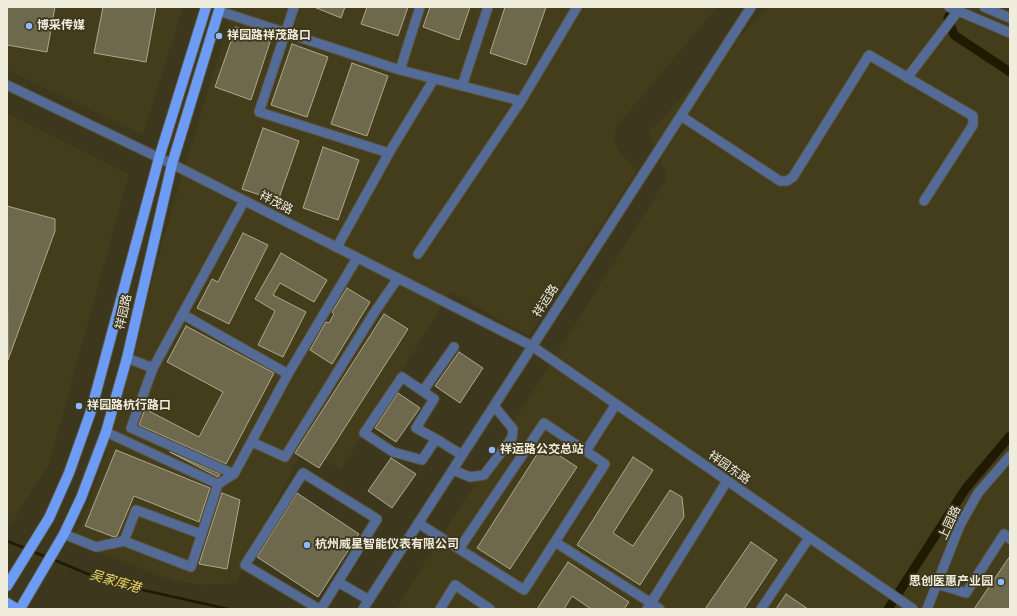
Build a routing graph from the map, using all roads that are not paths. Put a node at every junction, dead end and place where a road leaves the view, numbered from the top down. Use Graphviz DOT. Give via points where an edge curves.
graph roads {
  1 [pos="206,7"];
  2 [pos="294,7"];
  3 [pos="420,7"];
  4 [pos="488,7"];
  5 [pos="577,7"];
  6 [pos="751,7"];
  7 [pos="984,7"];
  8 [pos="220,9"];
  9 [pos="954,9"];
  10 [pos="1010,18"];
  11 [pos="1010,33"];
  12 [pos="400,70"];
  13 [pos="907,78"];
  14 [pos="434,79"];
  15 [pos="7,85"];
  16 [pos="462,86"];
  17 [pos="521,101"];
  18 [pos="681,116"];
  19 [pos="389,153"];
  20 [pos="159,158"];
  21 [pos="172,164"];
  22 [pos="244,201"];
  23 [pos="924,201"];
  24 [pos="337,247"];
  25 [pos="418,254"];
  26 [pos="357,258"];
  27 [pos="398,278"];
  28 [pos="182,314"];
  29 [pos="532,346"];
  30 [pos="454,347"];
  31 [pos="127,358"];
  32 [pos="153,368"];
  33 [pos="288,374"];
  34 [pos="423,391"];
  35 [pos="616,404"];
  36 [pos="494,406"];
  37 [pos="106,432"];
  38 [pos="436,440"];
  39 [pos="252,442"];
  40 [pos="586,451"];
  41 [pos="462,455"];
  42 [pos="1010,456"];
  43 [pos="453,470"];
  44 [pos="234,474"];
  45 [pos="727,481"];
  46 [pos="218,484"];
  47 [pos="418,523"];
  48 [pos="64,534"];
  49 [pos="201,534"];
  50 [pos="809,538"];
  51 [pos="1010,539"];
  52 [pos="124,541"];
  53 [pos="555,542"];
  54 [pos="459,549"];
  55 [pos="338,582"];
  56 [pos="937,584"];
  57 [pos="7,586"];
  58 [pos="369,600"];
  59 [pos="7,602"];
  60 [pos="649,606"];
  61 [pos="17,609"];
  62 [pos="20,609"];
  63 [pos="320,609"];
  64 [pos="363,609"];
  65 [pos="440,609"];
  66 [pos="490,609"];
  67 [pos="660,609"];
  68 [pos="761,609"];
  69 [pos="912,609"];
  70 [pos="927,609"];
  1 -- 20 [label="main road, 祥园路"];
  2 -- 19 [label="street" via="259,112"];
  3 -- 12 [label="street"];
  4 -- 16 [label="street"];
  5 -- 17 [label="street"];
  6 -- 18 [label="street, 祥运路"];
  7 -- 10 [label="street"];
  8 -- 12 [label="street"];
  8 -- 21 [label="main road, 祥园路"];
  9 -- 11 [label="street"];
  9 -- 13 [label="street"];
  12 -- 14 [label="street"];
  13 -- 18 [label="street" via="869,55 793,177 787,181 780,181"];
  13 -- 23 [label="street" via="972,116 973,125"];
  14 -- 16 [label="street"];
  14 -- 19 [label="street"];
  15 -- 20 [label="street, 祥茂路"];
  16 -- 17 [label="street"];
  17 -- 25 [label="street"];
  18 -- 29 [label="street, 祥运路"];
  19 -- 24 [label="street"];
  20 -- 21 [label="street, 祥茂路"];
  20 -- 57 [label="main road, 祥园路" via="84,430 49,518"];
  21 -- 22 [label="street, 祥茂路"];
  21 -- 31 [label="main road, 祥园路"];
  22 -- 24 [label="street, 祥茂路"];
  22 -- 28 [label="street"];
  24 -- 26 [label="street, 祥茂路"];
  26 -- 27 [label="street, 祥茂路"];
  26 -- 33 [label="street"];
  27 -- 29 [label="street, 祥茂路"];
  27 -- 39 [label="street" via="374,312 285,457"];
  28 -- 32 [label="street"];
  28 -- 33 [label="street"];
  29 -- 35 [label="street, 祥园东路"];
  29 -- 36 [label="street, 祥运路"];
  30 -- 34 [label="street"];
  31 -- 32 [label="street"];
  31 -- 37 [label="main road, 祥园路"];
  32 -- 44 [label="street" via="131,428"];
  33 -- 39 [label="street"];
  34 -- 38 [label="street" via="434,399 416,428"];
  34 -- 38 [label="street" via="402,377 364,433 393,452 422,460"];
  35 -- 40 [label="street"];
  35 -- 45 [label="street, 祥园东路"];
  36 -- 41 [label="street, 祥运路"];
  36 -- 43 [label="street" via="513,429 512,438 484,474 470,477"];
  37 -- 46 [label="street"];
  37 -- 48 [label="main road, 祥园路" via="81,498"];
  38 -- 41 [label="street"];
  39 -- 44 [label="street"];
  40 -- 53 [label="street" via="605,464"];
  40 -- 54 [label="street" via="544,423"];
  41 -- 43 [label="street, 祥运路"];
  42 -- 56 [label="street, 上园路" via="978,493 964,518"];
  43 -- 47 [label="street, 祥运路"];
  44 -- 46 [label="street"];
  45 -- 50 [label="street, 祥园东路"];
  45 -- 60 [label="street"];
  46 -- 49 [label="street"];
  47 -- 54 [label="street"];
  47 -- 58 [label="street, 祥运路"];
  48 -- 52 [label="street" via="96,547"];
  48 -- 62 [label="main road, 祥园路"];
  49 -- 52 [label="street" via="136,510"];
  49 -- 52 [label="street" via="190,566"];
  50 -- 68 [label="street"];
  50 -- 69 [label="street, 祥园东路"];
  51 -- 56 [label="street" via="1004,534 966,593"];
  53 -- 54 [label="street" via="524,590"];
  53 -- 60 [label="street"];
  55 -- 58 [label="street"];
  55 -- 63 [label="street"];
  55 -- 63 [label="street" via="377,519 303,473 245,565"];
  56 -- 70 [label="street, 上园路"];
  58 -- 64 [label="street, 祥运路"];
  59 -- 61 [label="main road"];
  60 -- 67 [label="street"];
  65 -- 66 [label="street" via="455,585"];
}
